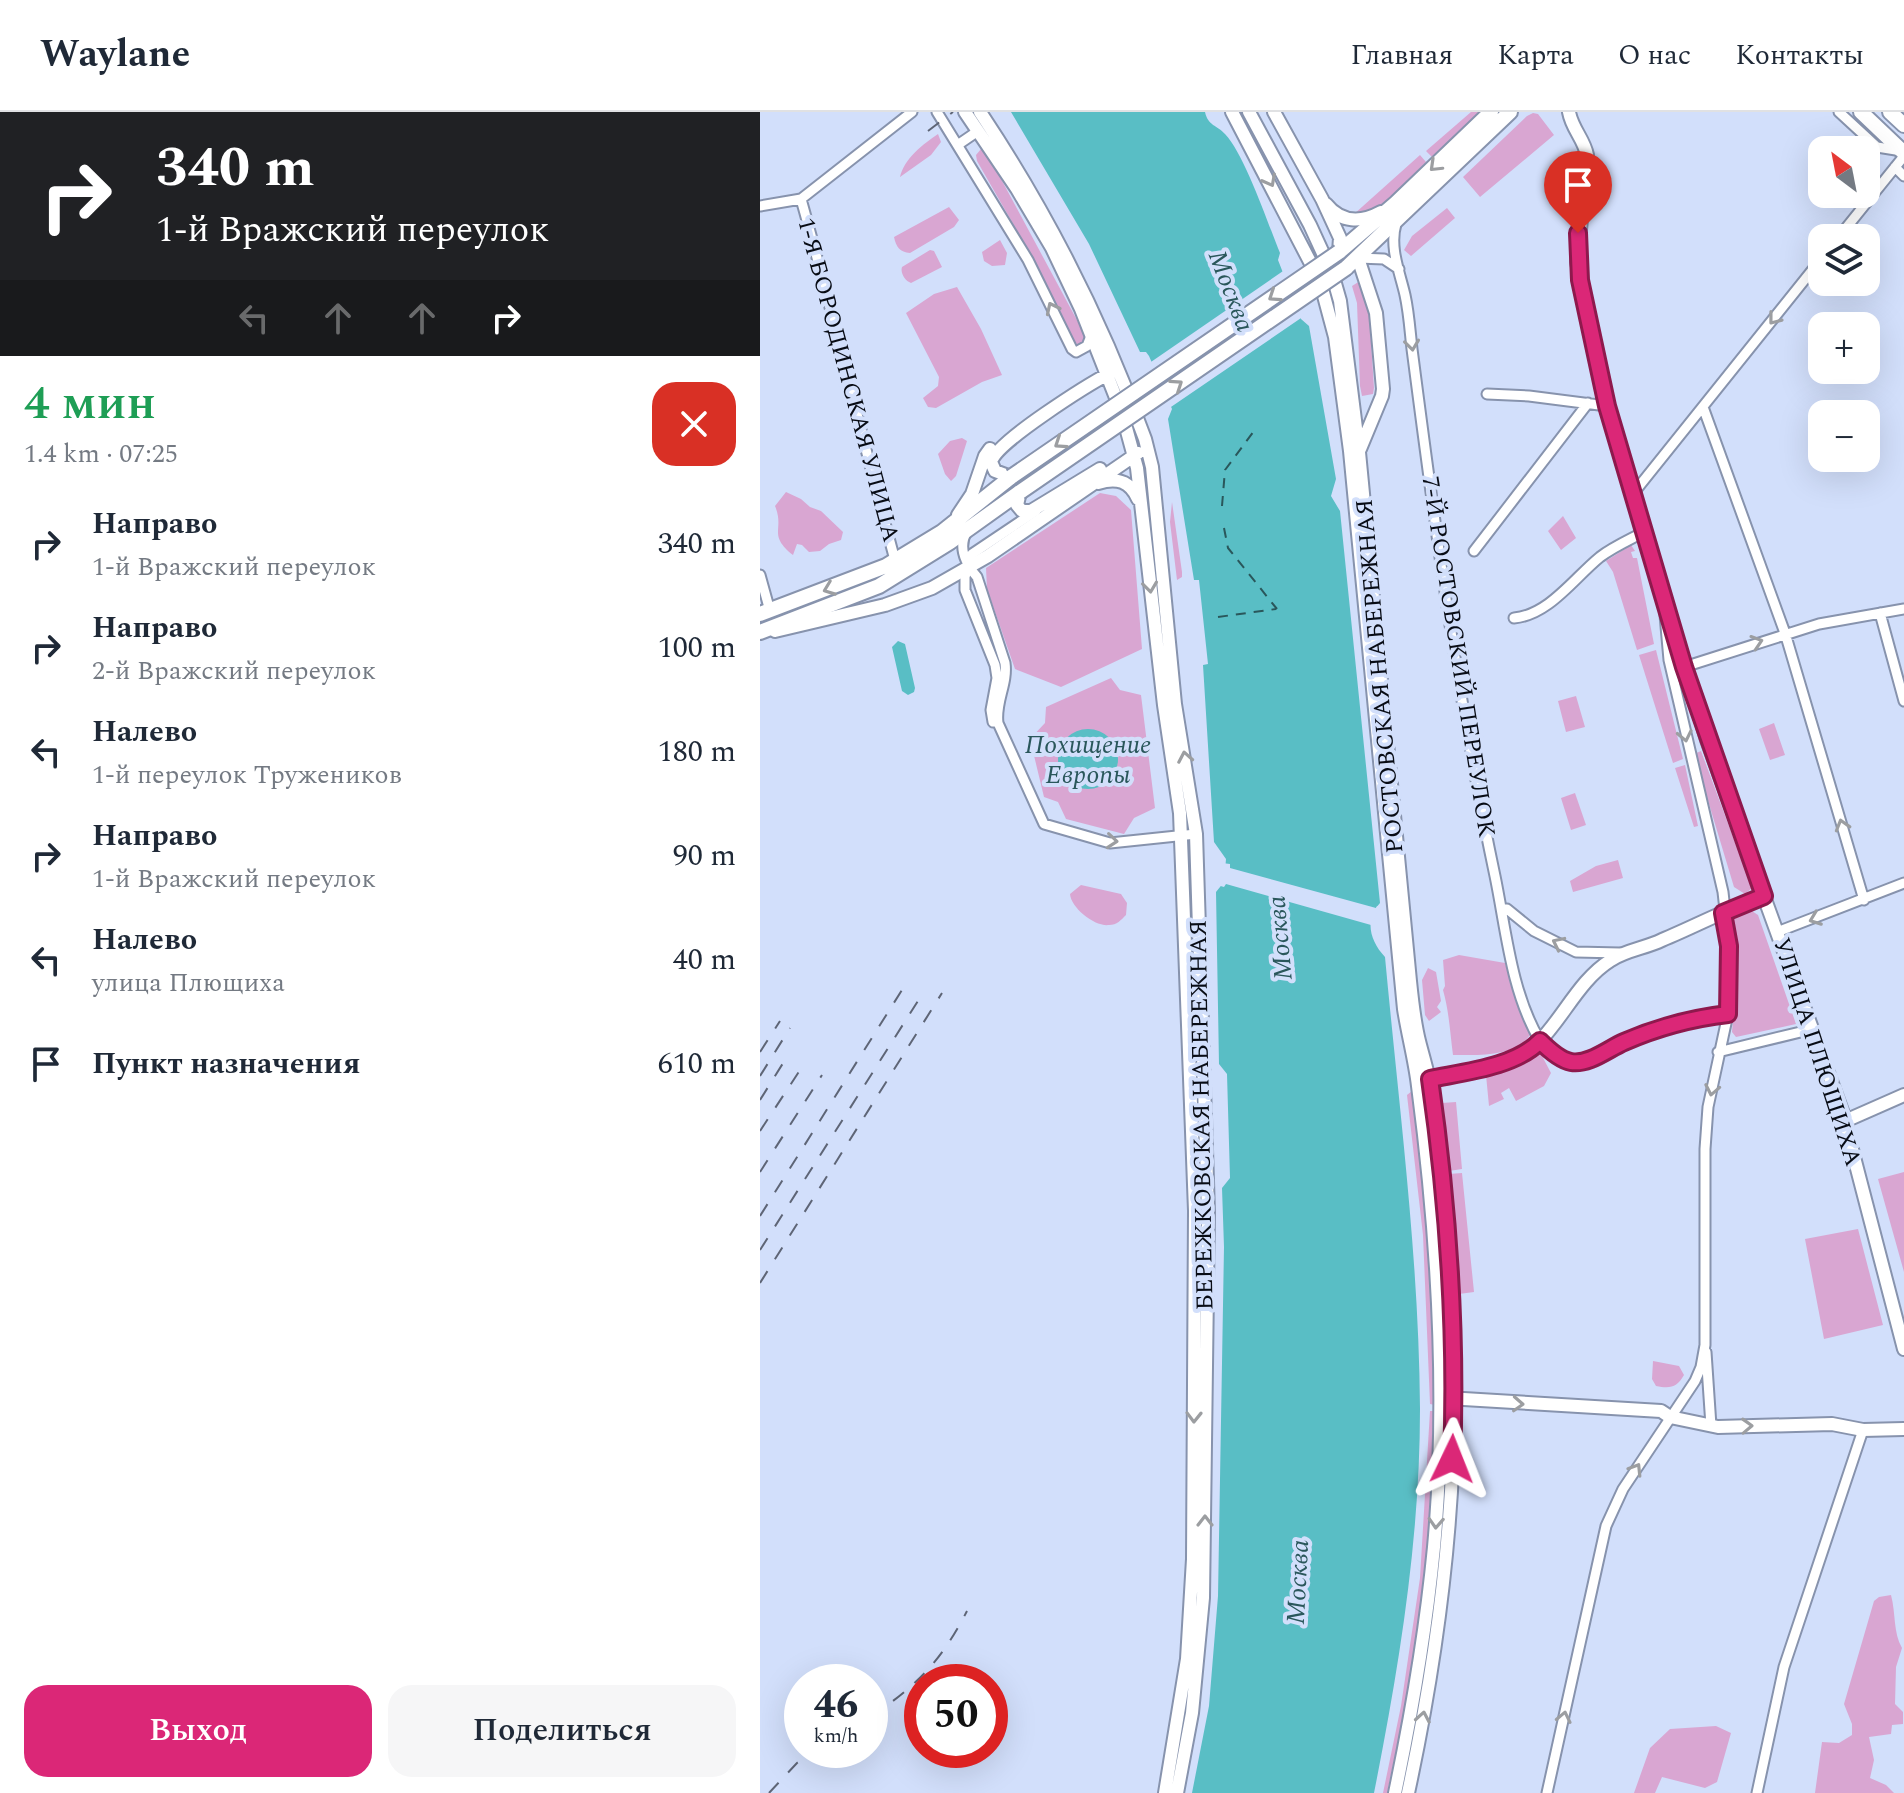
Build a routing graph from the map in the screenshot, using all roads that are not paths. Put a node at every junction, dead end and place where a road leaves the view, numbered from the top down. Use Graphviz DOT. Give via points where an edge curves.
graph roads {
  1 [pos="912,112"];
  2 [pos="937,112"];
  3 [pos="965,112"];
  4 [pos="980,112"];
  5 [pos="1232,112"];
  6 [pos="1249,112"];
  7 [pos="1274,112"];
  8 [pos="1491,112"];
  9 [pos="1510,112"];
  10 [pos="1569,112"];
  11 [pos="1839,112"];
  12 [pos="1861,112"];
  13 [pos="1890,112"];
  14 [pos="1904,125"];
  15 [pos="978,131"];
  16 [pos="959,144"];
  17 [pos="1903,153"];
  18 [pos="1895,167"];
  19 [pos="1904,176"];
  20 [pos="801,199"];
  21 [pos="1322,199"];
  22 [pos="1396,203"];
  23 [pos="760,206"];
  24 [pos="1397,221"];
  25 [pos="1849,224"];
  26 [pos="1339,252"];
  27 [pos="1346,266"];
  28 [pos="1399,269"];
  29 [pos="1808,276"];
  30 [pos="1091,333"];
  31 [pos="1113,371"];
  32 [pos="1381,376"];
  33 [pos="1350,383"];
  34 [pos="1487,394"];
  35 [pos="1588,403"];
  36 [pos="1607,406"];
  37 [pos="1703,407"];
  38 [pos="1020,432"];
  39 [pos="1146,443"];
  40 [pos="1133,452"];
  41 [pos="1359,452"];
  42 [pos="1011,477"];
  43 [pos="1084,490"];
  44 [pos="1020,492"];
  45 [pos="1632,495"];
  46 [pos="1045,504"];
  47 [pos="1141,509"];
  48 [pos="972,526"];
  49 [pos="942,532"];
  50 [pos="1644,532"];
  51 [pos="1474,551"];
  52 [pos="895,560"];
  53 [pos="968,569"];
  54 [pos="760,575"];
  55 [pos="1665,604"];
  56 [pos="1904,609"];
  57 [pos="765,612"];
  58 [pos="1880,613"];
  59 [pos="1514,618"];
  60 [pos="760,633"];
  61 [pos="1785,633"];
  62 [pos="1684,667"];
  63 [pos="1904,701"];
  64 [pos="1011,757"];
  65 [pos="1189,835"];
  66 [pos="1904,883"];
  67 [pos="1190,886"];
  68 [pos="1764,896"];
  69 [pos="1864,900"];
  70 [pos="1502,911"];
  71 [pos="1723,913"];
  72 [pos="1777,932"];
  73 [pos="1624,953"];
  74 [pos="1728,1014"];
  75 [pos="1813,1029"];
  76 [pos="1540,1041"];
  77 [pos="1718,1052"];
  78 [pos="1424,1080"];
  79 [pos="1904,1095"];
  80 [pos="1845,1121"];
  81 [pos="1705,1345"];
  82 [pos="1904,1349"];
  83 [pos="1447,1398"];
  84 [pos="1670,1417"];
  85 [pos="1711,1426"];
  86 [pos="1904,1429"];
  87 [pos="1863,1430"];
  88 [pos="1165,1793"];
  89 [pos="1177,1793"];
  90 [pos="1395,1793"];
  91 [pos="1408,1793"];
  92 [pos="1547,1793"];
  93 [pos="1757,1793"];
  1 -- 20 [label="street"];
  2 -- 16 [label="street"];
  3 -- 15 [label="main road"];
  4 -- 31 [label="main road" via="1059,240 1095,312"];
  5 -- 78 [label="main road, РОСТОВСКАЯ НАБЕРЕЖНАЯ, one-way" via="1320,281 1335,337 1395,932 1408,1039"];
  6 -- 27 [label="main road" via="1310,225"];
  7 -- 21 [label="main road"];
  8 -- 22 [label="main road, one-way"];
  9 -- 24 [label="main road"];
  10 -- 36 [label="main road, УЛИЦА ПЛЮЩИХА" via="1587,155 1577,262"];
  11 -- 17 [label="street" via="1877,147"];
  12 -- 17 [label="main road"];
  13 -- 14 [label="main road"];
  15 -- 16 [label="street"];
  15 -- 30 [label="main road" via="1052,248"];
  30 -- 16 [label="street, one-way" via="1087,346 1072,349 1028,260"];
  17 -- 18 [label="street"];
  18 -- 19 [label="street"];
  18 -- 25 [label="street"];
  20 -- 23 [label="street"];
  20 -- 52 [label="street, 1-Я БОРОДИНСКАЯ УЛИЦА"];
  21 -- 22 [label="main road" via="1335,214 1356,220"];
  21 -- 26 [label="main road" via="1340,238"];
  22 -- 26 [label="main road"];
  24 -- 27 [label="main road"];
  24 -- 28 [label="street, 7-Й РОСТОВСКИЙ ПЕРЕУЛОК" via="1393,238"];
  26 -- 42 [label="main road, one-way, bridge"];
  27 -- 28 [label="street" via="1384,259"];
  27 -- 32 [label="main road" via="1376,313"];
  27 -- 33 [label="main road, РОСТОВСКАЯ НАБЕРЕЖНАЯ" via="1340,301"];
  44 -- 27 [label="main road, one-way, bridge"];
  28 -- 70 [label="street, 7-Й РОСТОВСКИЙ ПЕРЕУЛОК, one-way" via="1470,754"];
  29 -- 37 [label="street, one-way"];
  30 -- 31 [label="main road"];
  31 -- 38 [label="main road"];
  31 -- 39 [label="main road, БЕРЕЖКОВСКАЯ НАБЕРЕЖНАЯ"];
  31 -- 40 [label="main road, БЕРЕЖКОВСКАЯ НАБЕРЕЖНАЯ"];
  32 -- 33 [label="main road" via="1375,398 1368,402 1359,400"];
  32 -- 41 [label="main road" via="1382,396"];
  33 -- 41 [label="main road, РОСТОВСКАЯ НАБЕРЕЖНАЯ"];
  34 -- 35 [label="street"];
  35 -- 36 [label="street"];
  35 -- 51 [label="street"];
  36 -- 45 [label="main road, УЛИЦА ПЛЮЩИХА"];
  37 -- 45 [label="street"];
  37 -- 61 [label="street"];
  38 -- 42 [label="main road" via="991,458 996,472"];
  38 -- 49 [label="main road" via="988,451 967,503"];
  39 -- 40 [label="main road"];
  65 -- 39 [label="main road, БЕРЕЖКОВСКАЯ НАБЕРЕЖНАЯ, one-way"];
  40 -- 43 [label="main road"];
  40 -- 46 [label="main road"];
  40 -- 47 [label="main road, БЕРЕЖКОВСКАЯ НАБЕРЕЖНАЯ"];
  41 -- 78 [label="main road, РОСТОВСКАЯ НАБЕРЕЖНАЯ"];
  42 -- 49 [label="main road"];
  43 -- 47 [label="main road" via="1106,480 1125,482"];
  43 -- 53 [label="main road"];
  44 -- 46 [label="main road" via="1016,500 1022,511"];
  44 -- 48 [label="main road"];
  45 -- 50 [label="main road, УЛИЦА ПЛЮЩИХА"];
  46 -- 53 [label="street" via="972,554"];
  47 -- 65 [label="main road, БЕРЕЖКОВСКАЯ НАБЕРЕЖНАЯ, one-way" via="1162,693"];
  48 -- 53 [label="street" via="963,543"];
  48 -- 60 [label="main road" via="879,586"];
  49 -- 52 [label="main road"];
  50 -- 55 [label="main road, УЛИЦА ПЛЮЩИХА"];
  50 -- 59 [label="street" via="1602,555 1542,609"];
  52 -- 57 [label="main road, one-way"];
  53 -- 60 [label="main road" via="885,605"];
  53 -- 64 [label="street" via="965,590 997,672 991,717"];
  53 -- 64 [label="street" via="977,577 1004,656 1006,676 997,719"];
  54 -- 57 [label="street"];
  55 -- 62 [label="main road, УЛИЦА ПЛЮЩИХА"];
  55 -- 71 [label="street, one-way" via="1669,660 1718,868"];
  56 -- 58 [label="street"];
  58 -- 61 [label="street"];
  58 -- 63 [label="street"];
  62 -- 61 [label="street, one-way"];
  69 -- 61 [label="street, one-way"];
  62 -- 68 [label="main road, УЛИЦА ПЛЮЩИХА"];
  64 -- 65 [label="street, one-way" via="1044,824 1110,843"];
  65 -- 67 [label="main road, БЕРЕЖКОВСКАЯ НАБЕРЕЖНАЯ"];
  66 -- 69 [label="street"];
  67 -- 88 [label="main road, БЕРЕЖКОВСКАЯ НАБЕРЕЖНАЯ, one-way" via="1193,1559 1187,1659"];
  89 -- 67 [label="main road, БЕРЕЖКОВСКАЯ НАБЕРЕЖНАЯ, one-way" via="1199,1658 1205,1531 1208,1212"];
  68 -- 71 [label="main road"];
  68 -- 72 [label="main road, УЛИЦА ПЛЮЩИХА"];
  69 -- 72 [label="street, one-way"];
  73 -- 70 [label="street, one-way" via="1576,952 1534,931 1507,909"];
  70 -- 76 [label="street, 7-Й РОСТОВСКИЙ ПЕРЕУЛОК" via="1520,993"];
  71 -- 73 [label="main road"];
  71 -- 74 [label="street" via="1729,946"];
  72 -- 75 [label="main road, УЛИЦА ПЛЮЩИХА"];
  73 -- 76 [label="main road" via="1598,969"];
  74 -- 76 [label="street" via="1654,1031 1573,1063"];
  74 -- 77 [label="street"];
  75 -- 77 [label="street"];
  75 -- 80 [label="main road, УЛИЦА ПЛЮЩИХА"];
  76 -- 78 [label="main road" via="1501,1062"];
  77 -- 81 [label="street, one-way" via="1705,1149"];
  78 -- 83 [label="main road" via="1448,1266"];
  79 -- 80 [label="main road"];
  80 -- 82 [label="main road, УЛИЦА ПЛЮЩИХА"];
  81 -- 84 [label="street" via="1695,1381"];
  81 -- 85 [label="street"];
  83 -- 84 [label="main road, one-way" via="1661,1411"];
  83 -- 90 [label="main road, one-way" via="1429,1594"];
  91 -- 83 [label="main road, one-way" via="1447,1543"];
  84 -- 85 [label="main road"];
  92 -- 84 [label="street, one-way" via="1606,1526 1623,1489"];
  85 -- 87 [label="main road, one-way" via="1832,1424"];
  86 -- 87 [label="main road"];
  87 -- 93 [label="street" via="1784,1667"];
}
